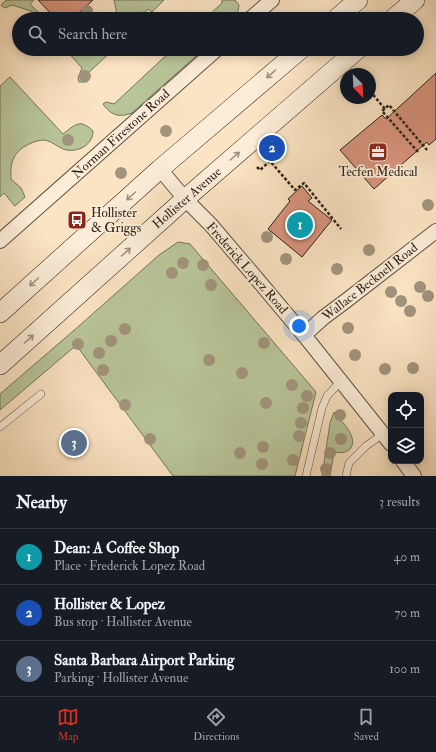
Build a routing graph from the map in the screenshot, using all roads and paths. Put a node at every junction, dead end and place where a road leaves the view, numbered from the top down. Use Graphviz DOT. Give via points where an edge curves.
graph roads {
  1 [pos="272,0"];
  2 [pos="358,0"];
  3 [pos="415,0"];
  4 [pos="258,12"];
  5 [pos="344,12"];
  6 [pos="401,12"];
  7 [pos="209,56"];
  8 [pos="293,56"];
  9 [pos="350,56"];
  10 [pos="376,98"];
  11 [pos="385,108"];
  12 [pos="427,150"];
  13 [pos="418,152"];
  14 [pos="257,167"];
  15 [pos="160,170"];
  16 [pos="185,199"];
  17 [pos="341,229"];
  18 [pos="436,231"];
  19 [pos="0,241"];
  20 [pos="0,313"];
  21 [pos="304,335"];
  22 [pos="0,365"];
  23 [pos="341,381"];
  24 [pos="41,394"];
  25 [pos="0,427"];
  26 [pos="387,439"];
  27 [pos="405,464"];
  28 [pos="306,476"];
  29 [pos="346,476"];
  30 [pos="414,476"];
  1 -- 4 [label="street"];
  2 -- 5 [label="main road"];
  3 -- 6 [label="main road"];
  7 -- 19 [label="street, Norman Firestone Road"];
  8 -- 15 [label="main road, one-way"];
  16 -- 9 [label="main road, Hollister Avenue, one-way"];
  10 -- 11 [label="path"];
  11 -- 12 [label="path" via="390,105"];
  11 -- 13 [label="path" via="382,111"];
  14 -- 17 [label="path" via="260,170 270,161 295,190 304,183"];
  15 -- 16 [label="street, Frederick Lopez Road"];
  15 -- 20 [label="main road, one-way"];
  16 -- 21 [label="street, Frederick Lopez Road" via="211,225"];
  22 -- 16 [label="main road, Hollister Avenue, one-way"];
  18 -- 21 [label="street, Wallace Becknell Road"];
  21 -- 23 [label="street, Frederick Lopez Road"];
  23 -- 26 [label="street, Frederick Lopez Road"];
  23 -- 28 [label="lane" via="327,396 322,408"];
  24 -- 25 [label="lane"];
  26 -- 29 [label="lane" via="366,446 349,463"];
  27 -- 30 [label="street"];
}
